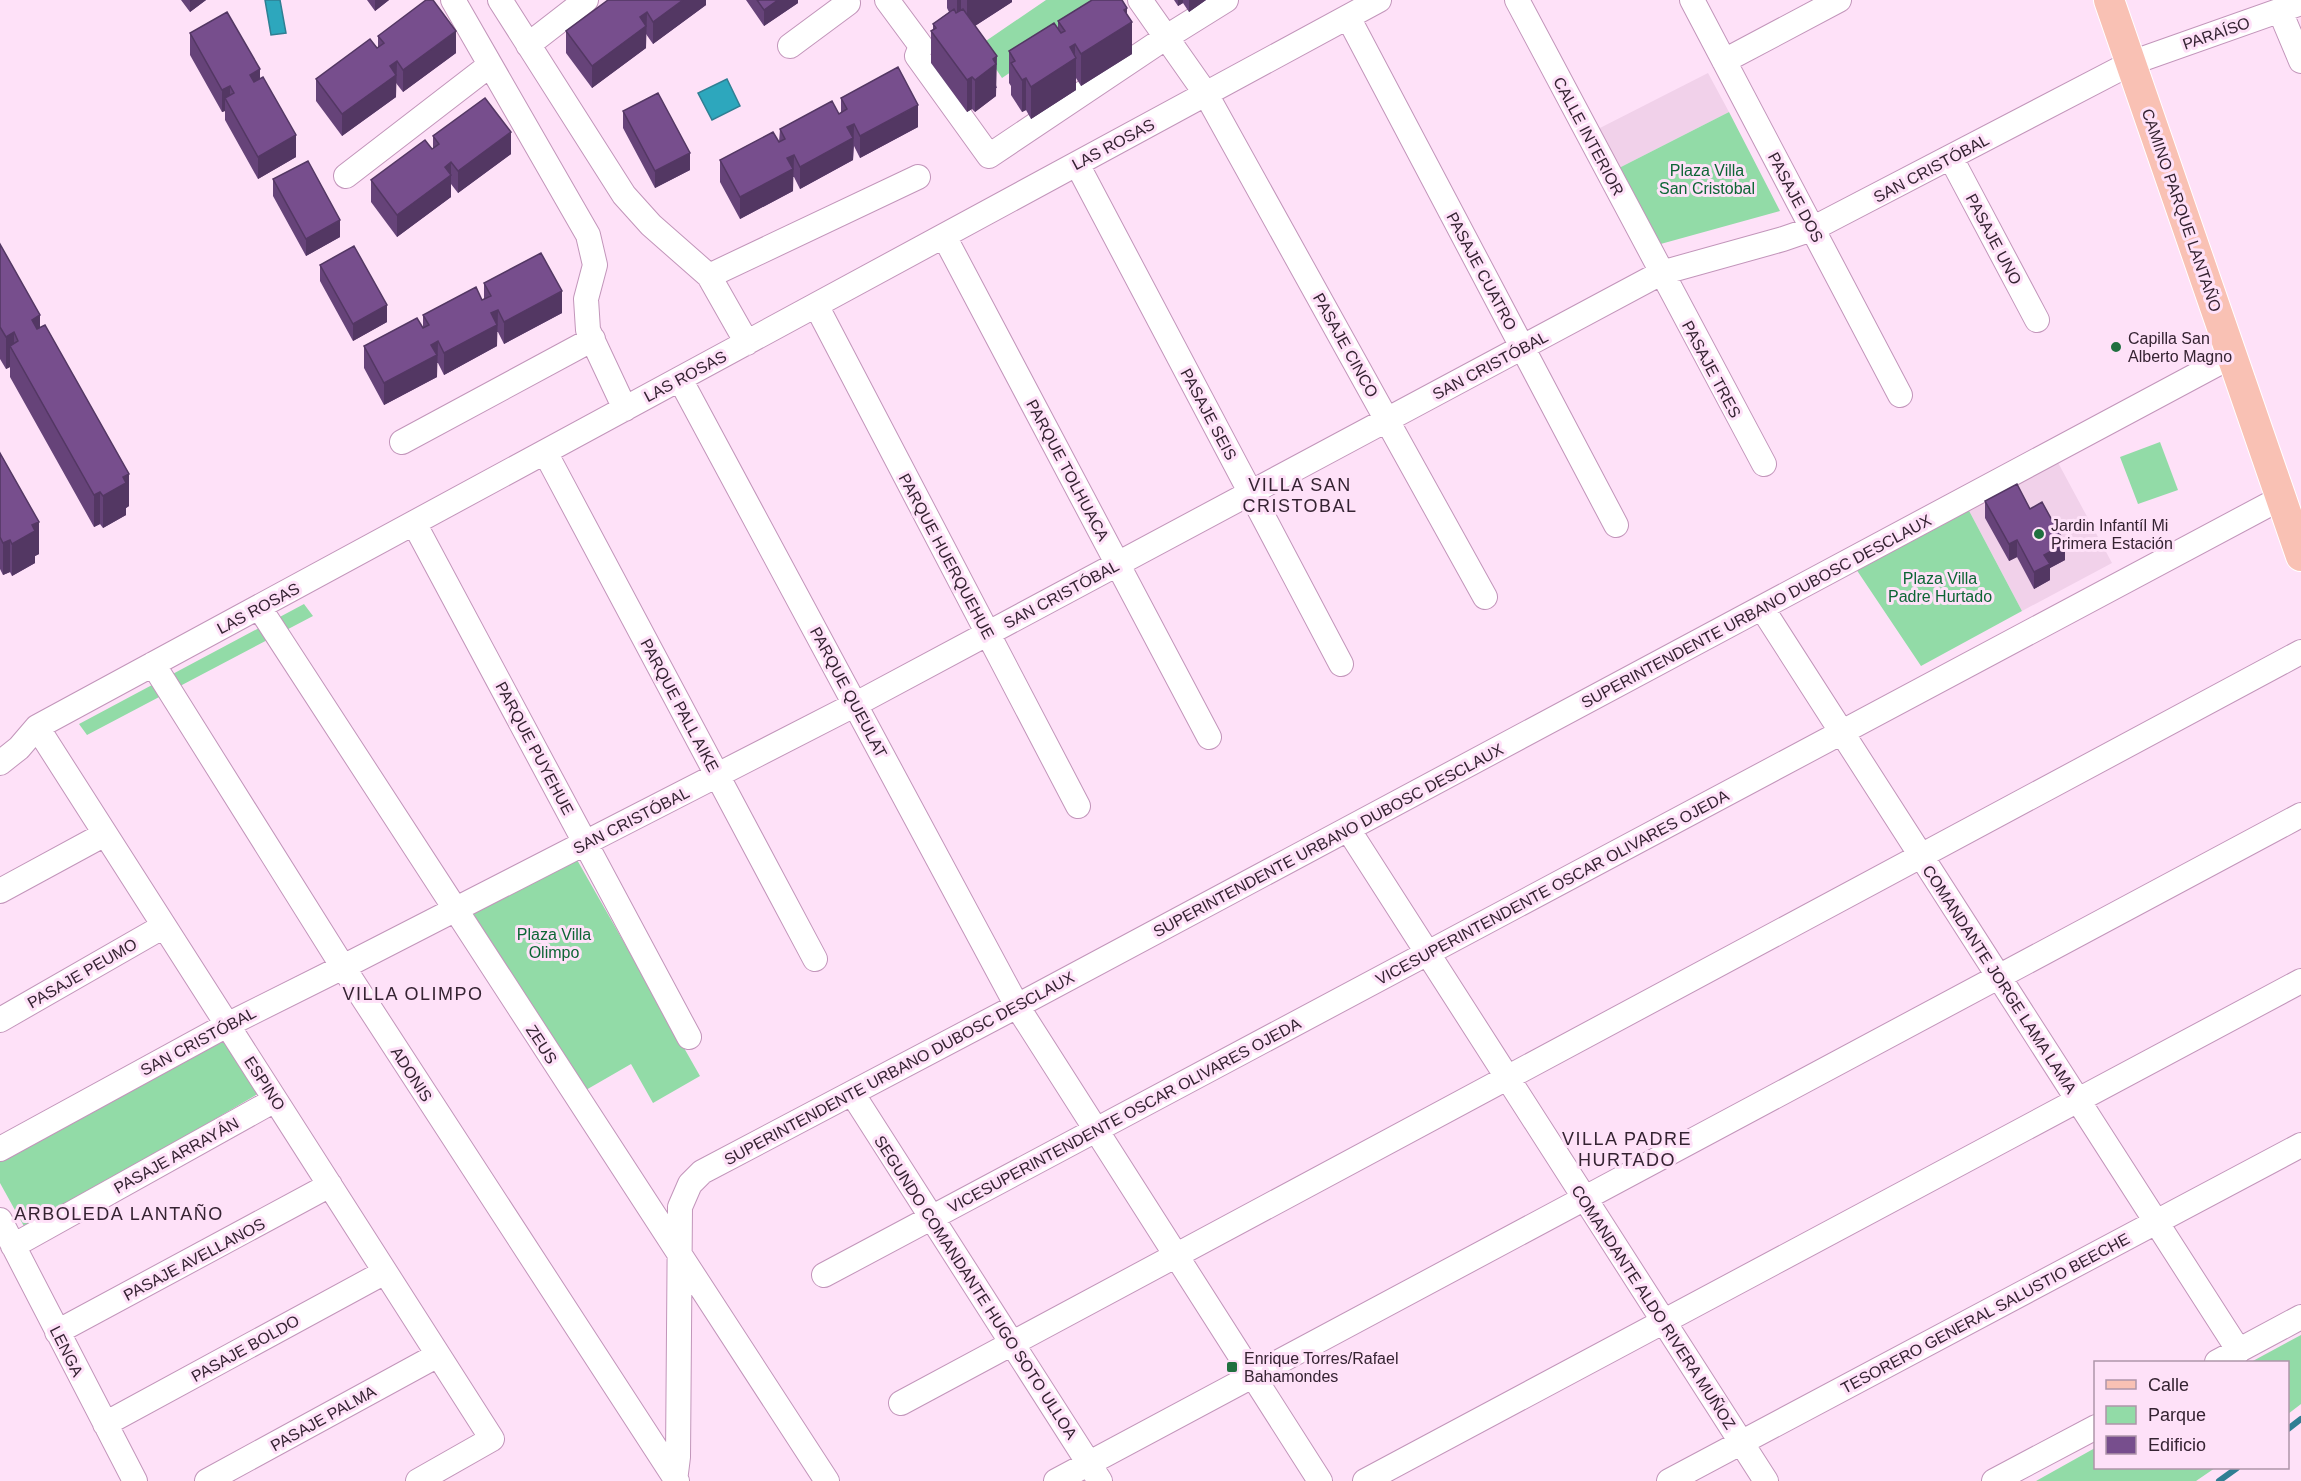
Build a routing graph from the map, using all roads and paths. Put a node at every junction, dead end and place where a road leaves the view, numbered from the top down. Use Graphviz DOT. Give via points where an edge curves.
graph roads {
  1 [pos="453,0"];
  2 [pos="500,0"];
  3 [pos="586,0"];
  4 [pos="887,0"];
  5 [pos="1140,0"];
  6 [pos="1226,0"];
  7 [pos="1379,0"];
  8 [pos="1517,0"];
  9 [pos="1692,0"];
  10 [pos="1839,0"];
  11 [pos="2109,0"];
  12 [pos="849,1"];
  13 [pos="2291,7"];
  14 [pos="1348,16"];
  15 [pos="1165,38"];
  16 [pos="528,45"];
  17 [pos="790,46"];
  18 [pos="1724,61"];
  19 [pos="2301,61"];
  20 [pos="2131,63"];
  21 [pos="490,65"];
  22 [pos="1206,94"];
  23 [pos="1951,158"];
  24 [pos="1077,164"];
  25 [pos="346,176"];
  26 [pos="918,177"];
  27 [pos="1812,229"];
  28 [pos="944,236"];
  29 [pos="1661,273"];
  30 [pos="709,276"];
  31 [pos="816,305"];
  32 [pos="2037,320"];
  33 [pos="593,339"];
  34 [pos="747,343"];
  35 [pos="1522,347"];
  36 [pos="2232,357"];
  37 [pos="680,379"];
  38 [pos="1900,395"];
  39 [pos="625,409"];
  40 [pos="1388,419"];
  41 [pos="402,442"];
  42 [pos="545,452"];
  43 [pos="1764,464"];
  44 [pos="1251,493"];
  45 [pos="2281,498"];
  46 [pos="414,523"];
  47 [pos="1616,525"];
  48 [pos="2301,556"];
  49 [pos="1118,564"];
  50 [pos="1485,597"];
  51 [pos="259,607"];
  52 [pos="1762,608"];
  53 [pos="987,634"];
  54 [pos="2301,652"];
  55 [pos="153,664"];
  56 [pos="1341,664"];
  57 [pos="856,704"];
  58 [pos="37,728"];
  59 [pos="1842,733"];
  60 [pos="1209,737"];
  61 [pos="0,763"];
  62 [pos="717,775"];
  63 [pos="1078,806"];
  64 [pos="2301,815"];
  65 [pos="1348,829"];
  66 [pos="105,834"];
  67 [pos="585,843"];
  68 [pos="1921,856"];
  69 [pos="0,891"];
  70 [pos="454,910"];
  71 [pos="164,927"];
  72 [pos="1427,953"];
  73 [pos="815,959"];
  74 [pos="343,968"];
  75 [pos="1999,977"];
  76 [pos="2301,981"];
  77 [pos="1017,1006"];
  78 [pos="0,1020"];
  79 [pos="227,1024"];
  80 [pos="690,1037"];
  81 [pos="1507,1077"];
  82 [pos="852,1093"];
  83 [pos="275,1100"];
  84 [pos="2078,1101"];
  85 [pos="1096,1130"];
  86 [pos="2301,1145"];
  87 [pos="0,1149"];
  88 [pos="330,1185"];
  89 [pos="1585,1198"];
  90 [pos="932,1217"];
  91 [pos="0,1220"];
  92 [pos="2156,1222"];
  93 [pos="13,1246"];
  94 [pos="679,1254"];
  95 [pos="1176,1255"];
  96 [pos="385,1272"];
  97 [pos="824,1275"];
  98 [pos="2301,1317"];
  99 [pos="1664,1322"];
  100 [pos="57,1332"];
  101 [pos="1012,1343"];
  102 [pos="2239,1351"];
  103 [pos="438,1354"];
  104 [pos="2219,1361"];
  105 [pos="1253,1376"];
  106 [pos="901,1403"];
  107 [pos="105,1424"];
  108 [pos="2094,1428"];
  109 [pos="1741,1443"];
  110 [pos="1094,1472"];
  111 [pos="676,1480"];
  112 [pos="135,1481"];
  113 [pos="207,1481"];
  114 [pos="418,1481"];
  115 [pos="827,1481"];
  116 [pos="1056,1481"];
  117 [pos="1320,1481"];
  118 [pos="1365,1481"];
  119 [pos="1670,1481"];
  120 [pos="1766,1481"];
  121 [pos="1994,1481"];
  1 -- 21 [label="street"];
  2 -- 16 [label="street"];
  3 -- 16 [label="street"];
  4 -- 15 [label="street" via="921,46 917,56 989,156"];
  5 -- 15 [label="street, PASAJE CINCO"];
  6 -- 15 [label="street"];
  7 -- 14 [label="street, LAS ROSAS"];
  8 -- 29 [label="street, CALLE INTERIOR"];
  9 -- 18 [label="street, PASAJE DOS"];
  10 -- 18 [label="street"];
  11 -- 20 [label="main road, CAMINO PARQUE LANTAÑO"];
  12 -- 17 [label="street"];
  13 -- 19 [label="street"];
  13 -- 20 [label="street, PARAÍSO"];
  14 -- 22 [label="street, LAS ROSAS"];
  14 -- 35 [label="street, PASAJE CUATRO"];
  15 -- 22 [label="street, PASAJE CINCO"];
  16 -- 30 [label="street" via="624,195 651,225"];
  18 -- 27 [label="street, PASAJE DOS"];
  20 -- 23 [label="street, SAN CRISTÓBAL"];
  20 -- 36 [label="main road, CAMINO PARQUE LANTAÑO"];
  21 -- 25 [label="street"];
  21 -- 33 [label="street" via="588,235 595,265 586,299 588,330"];
  22 -- 24 [label="street, LAS ROSAS"];
  22 -- 40 [label="street, PASAJE CINCO"];
  23 -- 27 [label="street, SAN CRISTÓBAL"];
  23 -- 32 [label="street, PASAJE UNO"];
  24 -- 28 [label="street, LAS ROSAS"];
  24 -- 44 [label="street, PASAJE SEIS"];
  26 -- 30 [label="street"];
  27 -- 29 [label="street, SAN CRISTÓBAL"];
  27 -- 38 [label="street, PASAJE DOS"];
  28 -- 31 [label="street, LAS ROSAS"];
  28 -- 49 [label="street, PARQUE TOLHUACA"];
  29 -- 35 [label="street, SAN CRISTÓBAL"];
  29 -- 43 [label="street, PASAJE TRES"];
  30 -- 34 [label="street"];
  31 -- 34 [label="street, LAS ROSAS"];
  31 -- 53 [label="street, PARQUE HUERQUEHUE"];
  33 -- 39 [label="street"];
  33 -- 41 [label="street"];
  34 -- 37 [label="street, LAS ROSAS"];
  35 -- 40 [label="street, SAN CRISTÓBAL"];
  35 -- 47 [label="street, PASAJE CUATRO"];
  36 -- 45 [label="main road, CAMINO PARQUE LANTAÑO"];
  36 -- 52 [label="street, SUPERINTENDENTE URBANO DUBOSC DESCLAUX"];
  37 -- 39 [label="street, LAS ROSAS"];
  37 -- 57 [label="street, PARQUE QUEULAT"];
  39 -- 42 [label="street, LAS ROSAS"];
  40 -- 44 [label="street, SAN CRISTÓBAL"];
  40 -- 50 [label="street, PASAJE CINCO"];
  42 -- 46 [label="street, LAS ROSAS"];
  42 -- 62 [label="street, PARQUE PALL AIKE"];
  44 -- 49 [label="street, SAN CRISTÓBAL"];
  44 -- 56 [label="street, PASAJE SEIS"];
  45 -- 48 [label="main road, CAMINO PARQUE LANTAÑO"];
  45 -- 59 [label="street, VICESUPERINTENDENTE OSCAR OLIVARES OJEDA"];
  46 -- 51 [label="street, LAS ROSAS"];
  46 -- 67 [label="street, PARQUE PUYEHUE"];
  49 -- 53 [label="street, SAN CRISTÓBAL"];
  49 -- 60 [label="street, PARQUE TOLHUACA"];
  51 -- 55 [label="street, LAS ROSAS"];
  51 -- 70 [label="street, ZEUS"];
  52 -- 59 [label="street, COMANDANTE JORGE LAMA LAMA"];
  52 -- 65 [label="street, SUPERINTENDENTE URBANO DUBOSC DESCLAUX"];
  53 -- 57 [label="street, SAN CRISTÓBAL"];
  53 -- 63 [label="street, PARQUE HUERQUEHUE"];
  54 -- 68 [label="street"];
  55 -- 58 [label="street, LAS ROSAS"];
  55 -- 74 [label="street, ADONIS"];
  57 -- 62 [label="street, SAN CRISTÓBAL"];
  57 -- 77 [label="street, PARQUE QUEULAT"];
  58 -- 61 [label="street, LAS ROSAS"];
  58 -- 66 [label="street, ESPINO"];
  59 -- 68 [label="street, COMANDANTE JORGE LAMA LAMA"];
  59 -- 72 [label="street, VICESUPERINTENDENTE OSCAR OLIVARES OJEDA"];
  62 -- 67 [label="street, SAN CRISTÓBAL"];
  62 -- 73 [label="street, PARQUE PALL AIKE"];
  64 -- 75 [label="street"];
  65 -- 72 [label="street, COMANDANTE ALDO RIVERA MUÑOZ"];
  65 -- 77 [label="street, SUPERINTENDENTE URBANO DUBOSC DESCLAUX"];
  66 -- 69 [label="street"];
  66 -- 71 [label="street, ESPINO"];
  67 -- 70 [label="street, SAN CRISTÓBAL"];
  67 -- 80 [label="street, PARQUE PUYEHUE"];
  68 -- 75 [label="street, COMANDANTE JORGE LAMA LAMA"];
  68 -- 81 [label="street"];
  70 -- 74 [label="street, SAN CRISTÓBAL"];
  70 -- 94 [label="street, ZEUS"];
  71 -- 78 [label="street, PASAJE PEUMO"];
  71 -- 79 [label="street, ESPINO"];
  72 -- 81 [label="street, COMANDANTE ALDO RIVERA MUÑOZ"];
  72 -- 85 [label="street, VICESUPERINTENDENTE OSCAR OLIVARES OJEDA"];
  74 -- 79 [label="street, SAN CRISTÓBAL"];
  74 -- 111 [label="street, ADONIS"];
  75 -- 84 [label="street, COMANDANTE JORGE LAMA LAMA"];
  75 -- 89 [label="street"];
  76 -- 84 [label="street"];
  77 -- 82 [label="street, SUPERINTENDENTE URBANO DUBOSC DESCLAUX"];
  77 -- 85 [label="street, PARQUE QUEULAT"];
  79 -- 83 [label="street, ESPINO"];
  79 -- 87 [label="street, SAN CRISTÓBAL"];
  81 -- 89 [label="street, COMANDANTE ALDO RIVERA MUÑOZ"];
  81 -- 95 [label="street"];
  82 -- 90 [label="street, SEGUNDO COMANDANTE HUGO SOTO ULLOA"];
  82 -- 94 [label="street, SUPERINTENDENTE URBANO DUBOSC DESCLAUX" via="696,1177 685,1191 680,1207"];
  83 -- 88 [label="street, ESPINO"];
  83 -- 93 [label="street, PASAJE ARRAYÁN"];
  84 -- 92 [label="street, COMANDANTE JORGE LAMA LAMA"];
  84 -- 99 [label="street"];
  85 -- 90 [label="street, VICESUPERINTENDENTE OSCAR OLIVARES OJEDA"];
  85 -- 95 [label="street, PARQUE QUEULAT"];
  86 -- 92 [label="street, TESORERO GENERAL SALUSTIO BEECHE"];
  88 -- 96 [label="street, ESPINO"];
  88 -- 100 [label="street, PASAJE AVELLANOS"];
  89 -- 99 [label="street, COMANDANTE ALDO RIVERA MUÑOZ"];
  89 -- 105 [label="street"];
  90 -- 97 [label="street, VICESUPERINTENDENTE OSCAR OLIVARES OJEDA"];
  90 -- 101 [label="street, SEGUNDO COMANDANTE HUGO SOTO ULLOA"];
  91 -- 93 [label="street, LENGA"];
  92 -- 102 [label="street, COMANDANTE JORGE LAMA LAMA"];
  92 -- 109 [label="street, TESORERO GENERAL SALUSTIO BEECHE"];
  93 -- 100 [label="street, LENGA"];
  94 -- 111 [label="street, SUPERINTENDENTE URBANO DUBOSC DESCLAUX"];
  94 -- 115 [label="street, ZEUS"];
  95 -- 101 [label="street"];
  95 -- 105 [label="street, PARQUE QUEULAT"];
  96 -- 103 [label="street, ESPINO"];
  96 -- 107 [label="street, PASAJE BOLDO"];
  98 -- 102 [label="street"];
  99 -- 109 [label="street, COMANDANTE ALDO RIVERA MUÑOZ"];
  99 -- 118 [label="street"];
  100 -- 107 [label="street, LENGA"];
  101 -- 106 [label="street"];
  101 -- 110 [label="street, SEGUNDO COMANDANTE HUGO SOTO ULLOA"];
  102 -- 104 [label="street"];
  103 -- 113 [label="street, PASAJE PALMA"];
  103 -- 114 [label="street, ESPINO" via="492,1439"];
  105 -- 110 [label="street"];
  105 -- 117 [label="street, PARQUE QUEULAT"];
  107 -- 112 [label="street, LENGA"];
  108 -- 121 [label="street"];
  109 -- 119 [label="street, TESORERO GENERAL SALUSTIO BEECHE"];
  109 -- 120 [label="street, COMANDANTE ALDO RIVERA MUÑOZ"];
  110 -- 116 [label="street"];
}
